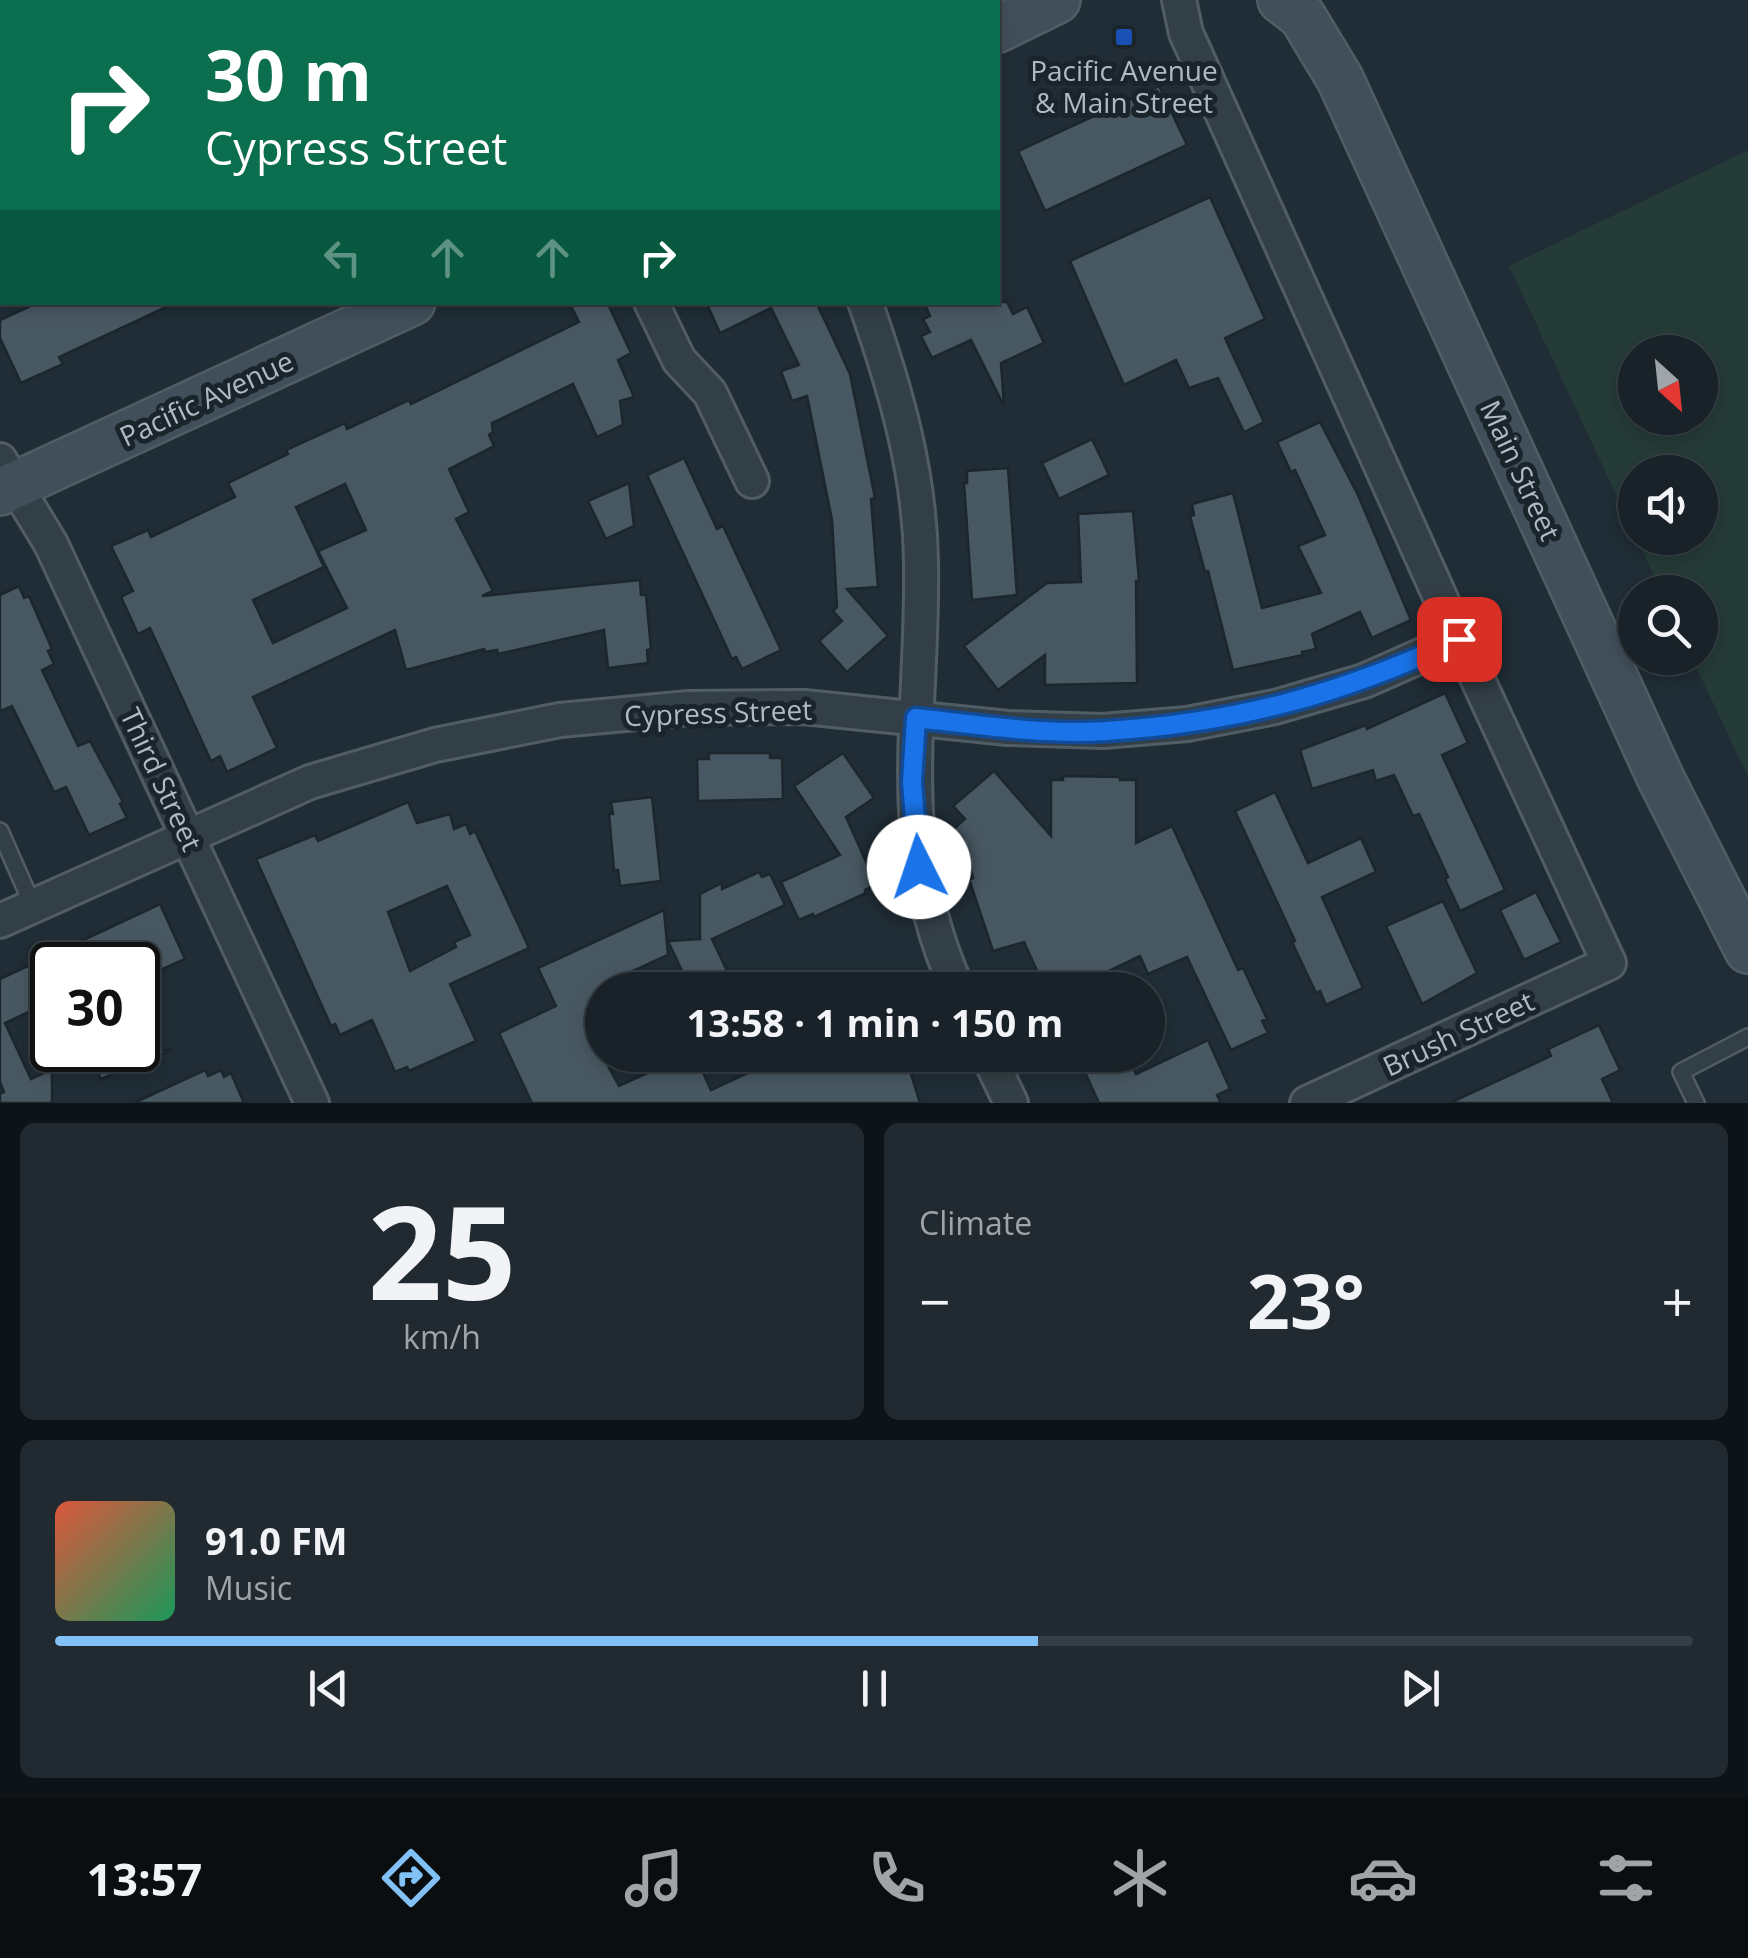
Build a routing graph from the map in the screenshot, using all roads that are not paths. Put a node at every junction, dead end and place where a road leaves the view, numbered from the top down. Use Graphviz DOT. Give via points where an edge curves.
graph roads {
  1 [pos="1057,0"];
  2 [pos="1179,0"];
  3 [pos="1280,0"];
  4 [pos="1000,27"];
  5 [pos="652,305"];
  6 [pos="867,305"];
  7 [pos="386,308"];
  8 [pos="5,479"];
  9 [pos="752,481"];
  10 [pos="1459,639"];
  11 [pos="916,718"];
  12 [pos="0,831"];
  13 [pos="188,834"];
  14 [pos="33,906"];
  15 [pos="0,921"];
  16 [pos="1748,950"];
  17 [pos="951,972"];
  18 [pos="1748,1037"];
  19 [pos="996,1072"];
  20 [pos="312,1103"];
  21 [pos="1010,1103"];
  22 [pos="1307,1103"];
  23 [pos="1696,1103"];
  1 -- 4 [label="street"];
  2 -- 10 [label="street" via="1186,33"];
  3 -- 16 [label="street, Main Street" via="1302,16 1340,80 1661,779"];
  5 -- 9 [label="street" via="679,360 710,392"];
  6 -- 11 [label="street" via="913,466 921,558"];
  7 -- 8 [label="street, Pacific Avenue"];
  8 -- 13 [label="street, Third Street" via="51,544"];
  10 -- 11 [label="street, Cypress Street" via="1364,681 1187,724 1103,732"];
  10 -- 22 [label="street, Brush Street" via="1609,962"];
  11 -- 13 [label="street, Cypress Street" via="804,707 689,708 560,720 435,744 310,782"];
  11 -- 17 [label="street" via="912,782 919,867"];
  12 -- 14 [label="lane"];
  13 -- 14 [label="street, Cypress Street"];
  13 -- 20 [label="street, Third Street"];
  14 -- 15 [label="street, Cypress Street"];
  18 -- 23 [label="lane" via="1681,1072"];
  19 -- 21 [label="street"];
}
